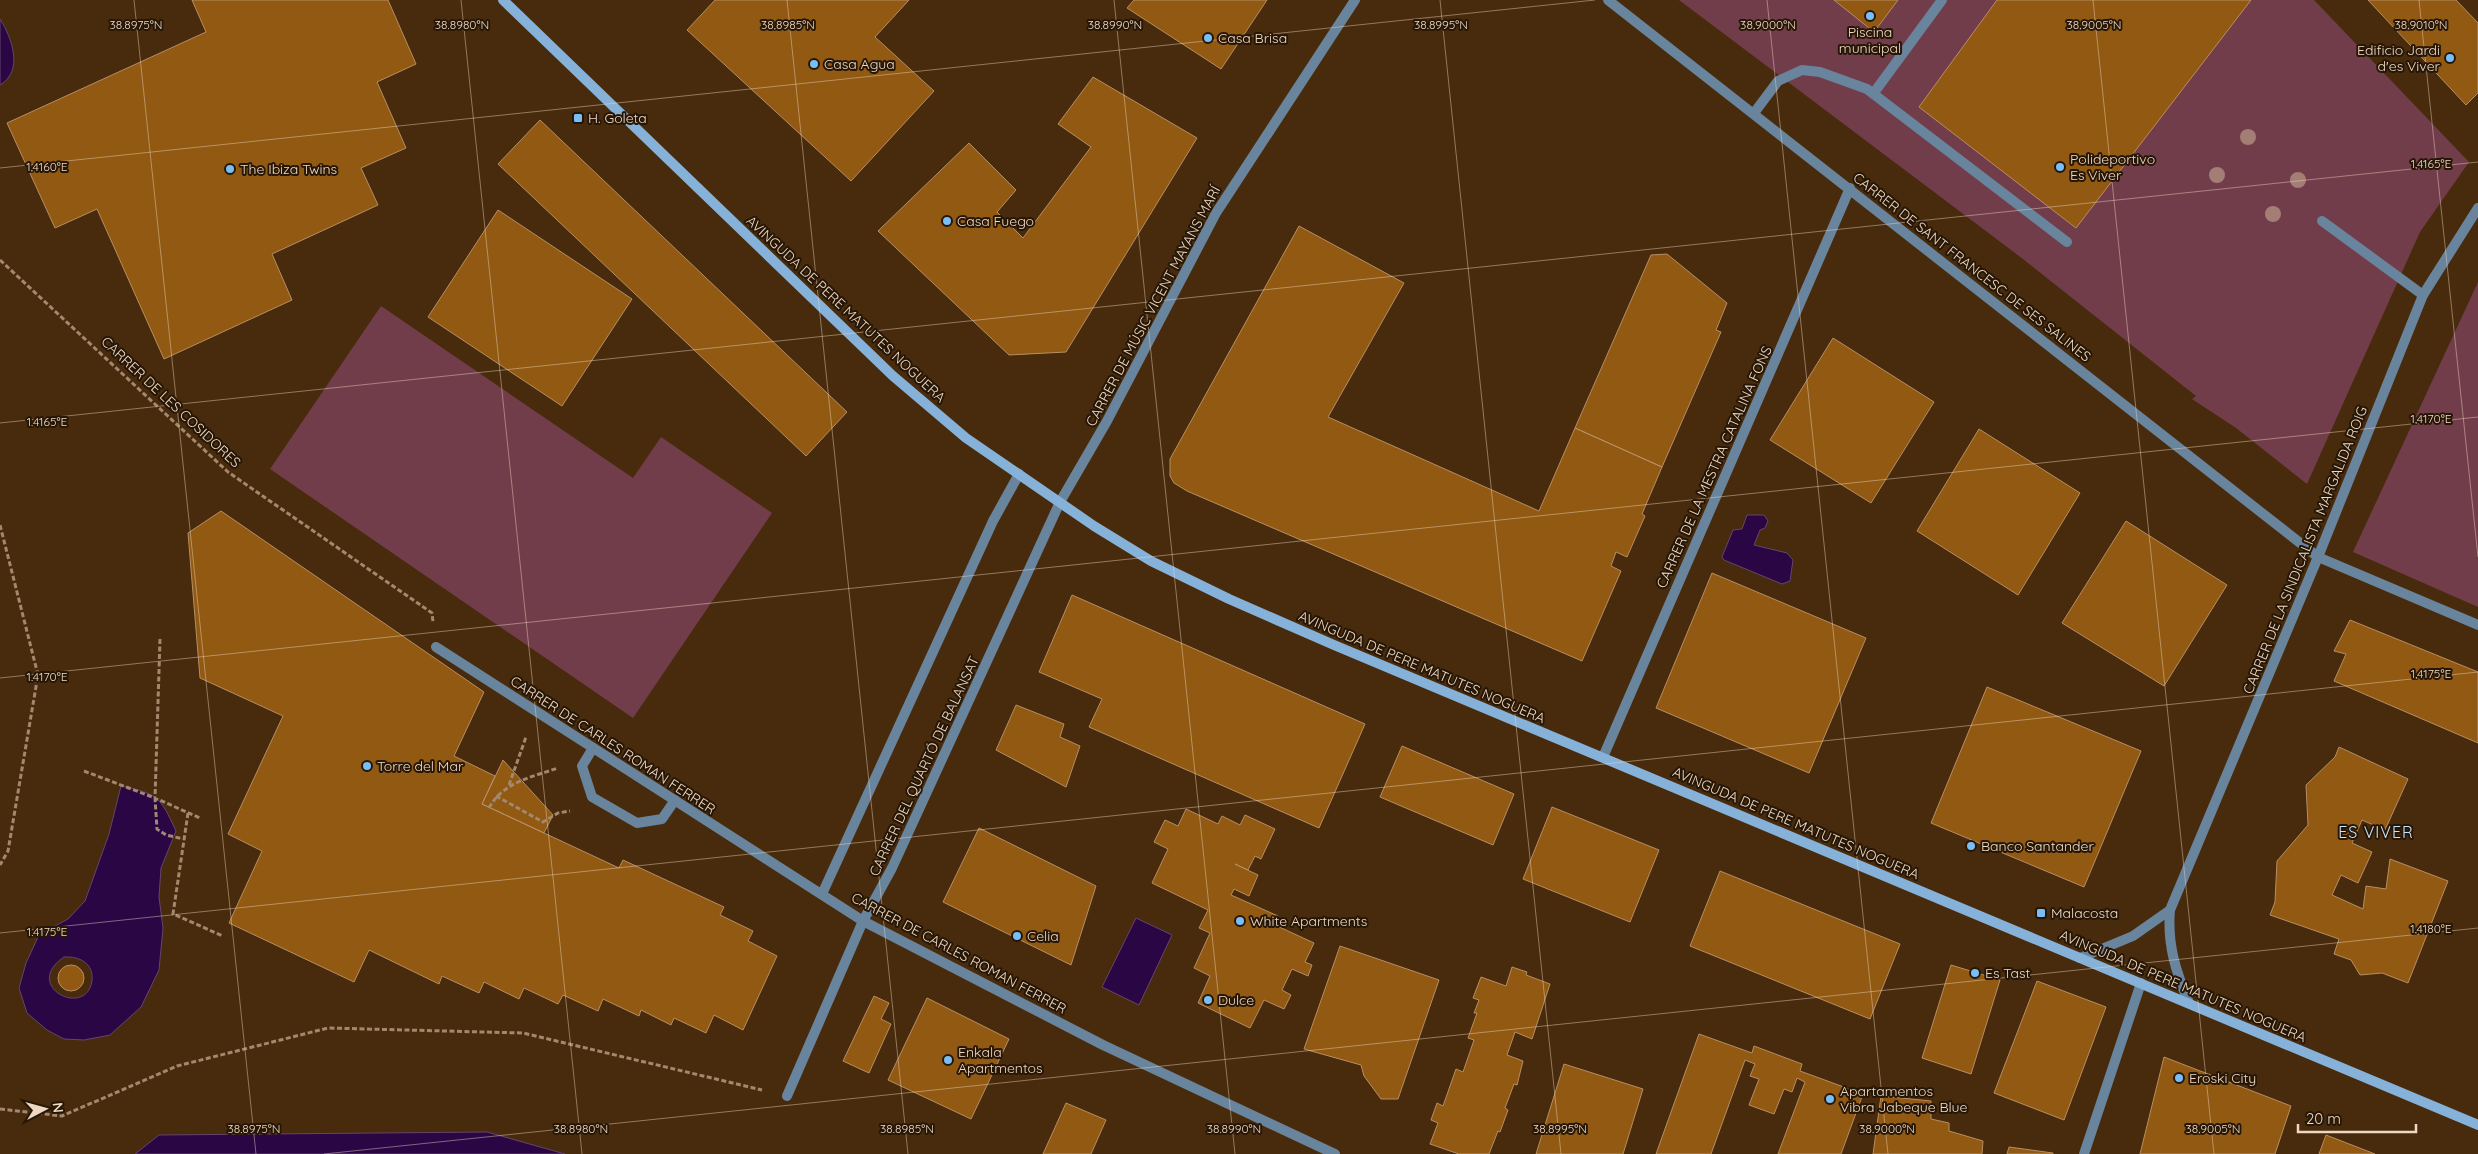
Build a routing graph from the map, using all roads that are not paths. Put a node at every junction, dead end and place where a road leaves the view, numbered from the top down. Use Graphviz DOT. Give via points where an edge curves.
graph roads {
  1 [pos="503,0"];
  2 [pos="1355,0"];
  3 [pos="1608,0"];
  4 [pos="1942,0"];
  5 [pos="1873,94"];
  6 [pos="1754,113"];
  7 [pos="1850,188"];
  8 [pos="2478,208"];
  9 [pos="2322,220"];
  10 [pos="2067,242"];
  11 [pos="2423,295"];
  12 [pos="1019,474"];
  13 [pos="1060,502"];
  14 [pos="2318,557"];
  15 [pos="2478,625"];
  16 [pos="436,647"];
  17 [pos="593,748"];
  18 [pos="1603,757"];
  19 [pos="675,800"];
  20 [pos="822,894"];
  21 [pos="2170,910"];
  22 [pos="863,921"];
  23 [pos="2080,958"];
  24 [pos="2141,983"];
  25 [pos="2189,1003"];
  26 [pos="787,1096"];
  27 [pos="2478,1125"];
  28 [pos="1335,1154"];
  29 [pos="2084,1154"];
  1 -- 12 [label="street, AVINGUDA DE PERE MATUTES NOGUERA" via="893,376 966,438"];
  2 -- 13 [label="street, CARRER DE MÚSIC VICENT MAYANS MARÍ" via="1216,213 1107,421"];
  3 -- 6 [label="street, CARRER DE SANT FRANCESC DE SES SALINES"];
  4 -- 5 [label="street"];
  5 -- 6 [label="street" via="1820,72 1802,70 1778,81"];
  5 -- 10 [label="street"];
  6 -- 7 [label="street, CARRER DE SANT FRANCESC DE SES SALINES"];
  7 -- 14 [label="street, CARRER DE SANT FRANCESC DE SES SALINES"];
  7 -- 18 [label="street, CARRER DE LA MESTRA CATALINA FONS"];
  8 -- 11 [label="street, CARRER DE LA SINDICALISTA MARGALIDA ROIG"];
  9 -- 11 [label="street"];
  11 -- 14 [label="street, CARRER DE LA SINDICALISTA MARGALIDA ROIG"];
  12 -- 13 [label="street, AVINGUDA DE PERE MATUTES NOGUERA"];
  12 -- 20 [label="street" via="993,521"];
  13 -- 18 [label="street, AVINGUDA DE PERE MATUTES NOGUERA" via="1151,561 1229,599"];
  13 -- 22 [label="street, CARRER DEL QUARTÓ DE BALANSAT" via="892,868"];
  14 -- 15 [label="street, CARRER DE SANT FRANCESC DE SES SALINES"];
  14 -- 21 [label="street, CARRER DE LA SINDICALISTA MARGALIDA ROIG"];
  16 -- 17 [label="street, CARRER DE CARLES ROMAN FERRER"];
  17 -- 19 [label="street, CARRER DE CARLES ROMAN FERRER"];
  17 -- 19 [label="street" via="582,766 592,797 637,823 662,820"];
  18 -- 23 [label="street, AVINGUDA DE PERE MATUTES NOGUERA"];
  19 -- 20 [label="street, CARRER DE CARLES ROMAN FERRER"];
  20 -- 22 [label="street, CARRER DE CARLES ROMAN FERRER"];
  21 -- 23 [label="street" via="2133,936"];
  21 -- 25 [label="street, CARRER DE LA SINDICALISTA MARGALIDA ROIG" via="2171,955"];
  22 -- 26 [label="street, CARRER DEL QUARTÓ DE BALANSAT"];
  22 -- 28 [label="street, CARRER DE CARLES ROMAN FERRER" via="1103,1045"];
  23 -- 24 [label="street, AVINGUDA DE PERE MATUTES NOGUERA"];
  24 -- 25 [label="street, AVINGUDA DE PERE MATUTES NOGUERA"];
  24 -- 29 [label="street"];
  25 -- 27 [label="street, AVINGUDA DE PERE MATUTES NOGUERA"];
}
